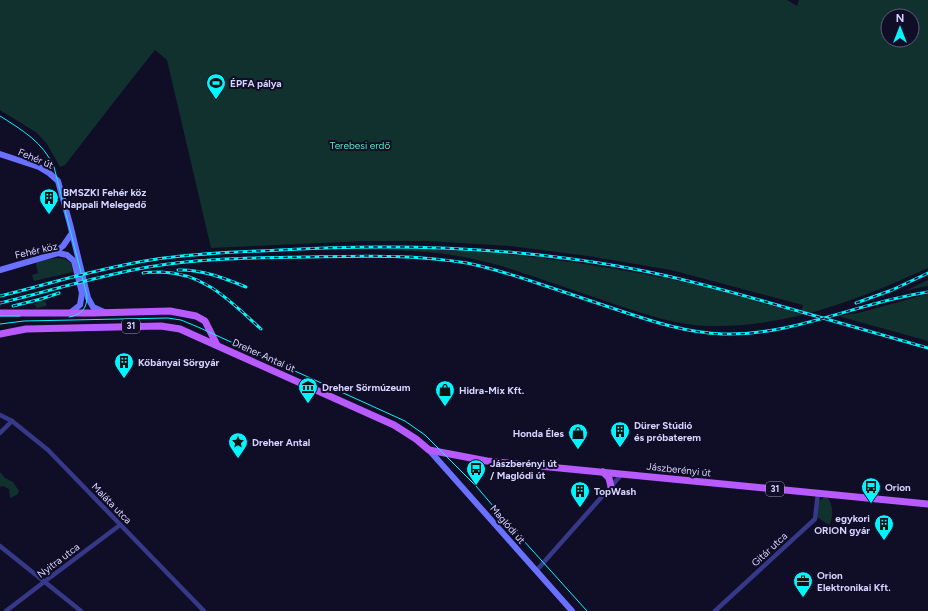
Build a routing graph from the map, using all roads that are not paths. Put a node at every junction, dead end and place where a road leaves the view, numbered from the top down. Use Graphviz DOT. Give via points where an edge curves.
graph roads {
  1 [pos="0,154"];
  2 [pos="72,233"];
  3 [pos="53,254"];
  4 [pos="0,270"];
  5 [pos="71,312"];
  6 [pos="0,313"];
  7 [pos="106,313"];
  8 [pos="207,324"];
  9 [pos="0,334"];
  10 [pos="191,334"];
  11 [pos="218,346"];
  12 [pos="0,415"];
  13 [pos="12,421"];
  14 [pos="0,433"];
  15 [pos="429,450"];
  16 [pos="603,472"];
  17 [pos="623,474"];
  18 [pos="611,486"];
  19 [pos="818,493"];
  20 [pos="928,504"];
  21 [pos="120,525"];
  22 [pos="0,546"];
  23 [pos="536,571"];
  24 [pos="44,582"];
  25 [pos="6,611"];
  26 [pos="81,611"];
  27 [pos="204,611"];
  28 [pos="572,611"];
  29 [pos="715,611"];
  1 -- 2 [label="main road, Fehér út" via="38,167 54,176 60,184"];
  2 -- 3 [label="main road" via="63,246"];
  2 -- 7 [label="main road, Fehér út" via="88,298 93,306"];
  3 -- 4 [label="main road, Fehér köz"];
  3 -- 5 [label="main road, Fehér köz" via="64,254 74,260 82,299 80,305"];
  5 -- 6 [label="main road, 31"];
  5 -- 7 [label="main road, 31"];
  7 -- 8 [label="main road, 31" via="170,311 196,316"];
  8 -- 10 [label="main road" via="202,333"];
  8 -- 11 [label="main road, Dreher Antal út"];
  9 -- 10 [label="main road, Dreher Antal út / 31" via="26,329 162,326 170,326"];
  10 -- 11 [label="main road, Dreher Antal út / 31"];
  11 -- 15 [label="main road, Dreher Antal út / 31" via="394,425"];
  12 -- 13 [label="street, Maláta utca"];
  13 -- 14 [label="street"];
  13 -- 21 [label="street, Maláta utca" via="48,450"];
  15 -- 16 [label="main road, Jászberényi út / 31" via="487,461"];
  15 -- 23 [label="main road, Maglódi út"];
  16 -- 17 [label="main road, Jászberényi út / 31"];
  16 -- 18 [label="main road" via="609,478"];
  17 -- 18 [label="street"];
  17 -- 19 [label="main road, Jászberényi út / 31"];
  18 -- 23 [label="street"];
  19 -- 20 [label="main road, Jászberényi út / 31"];
  19 -- 29 [label="street, Gitár utca" via="815,519"];
  21 -- 24 [label="street, Nyitra utca"];
  21 -- 27 [label="street, Maláta utca"];
  22 -- 24 [label="street"];
  23 -- 28 [label="main road, Maglódi út"];
  24 -- 25 [label="street, Nyitra utca"];
  24 -- 26 [label="street"];
}
